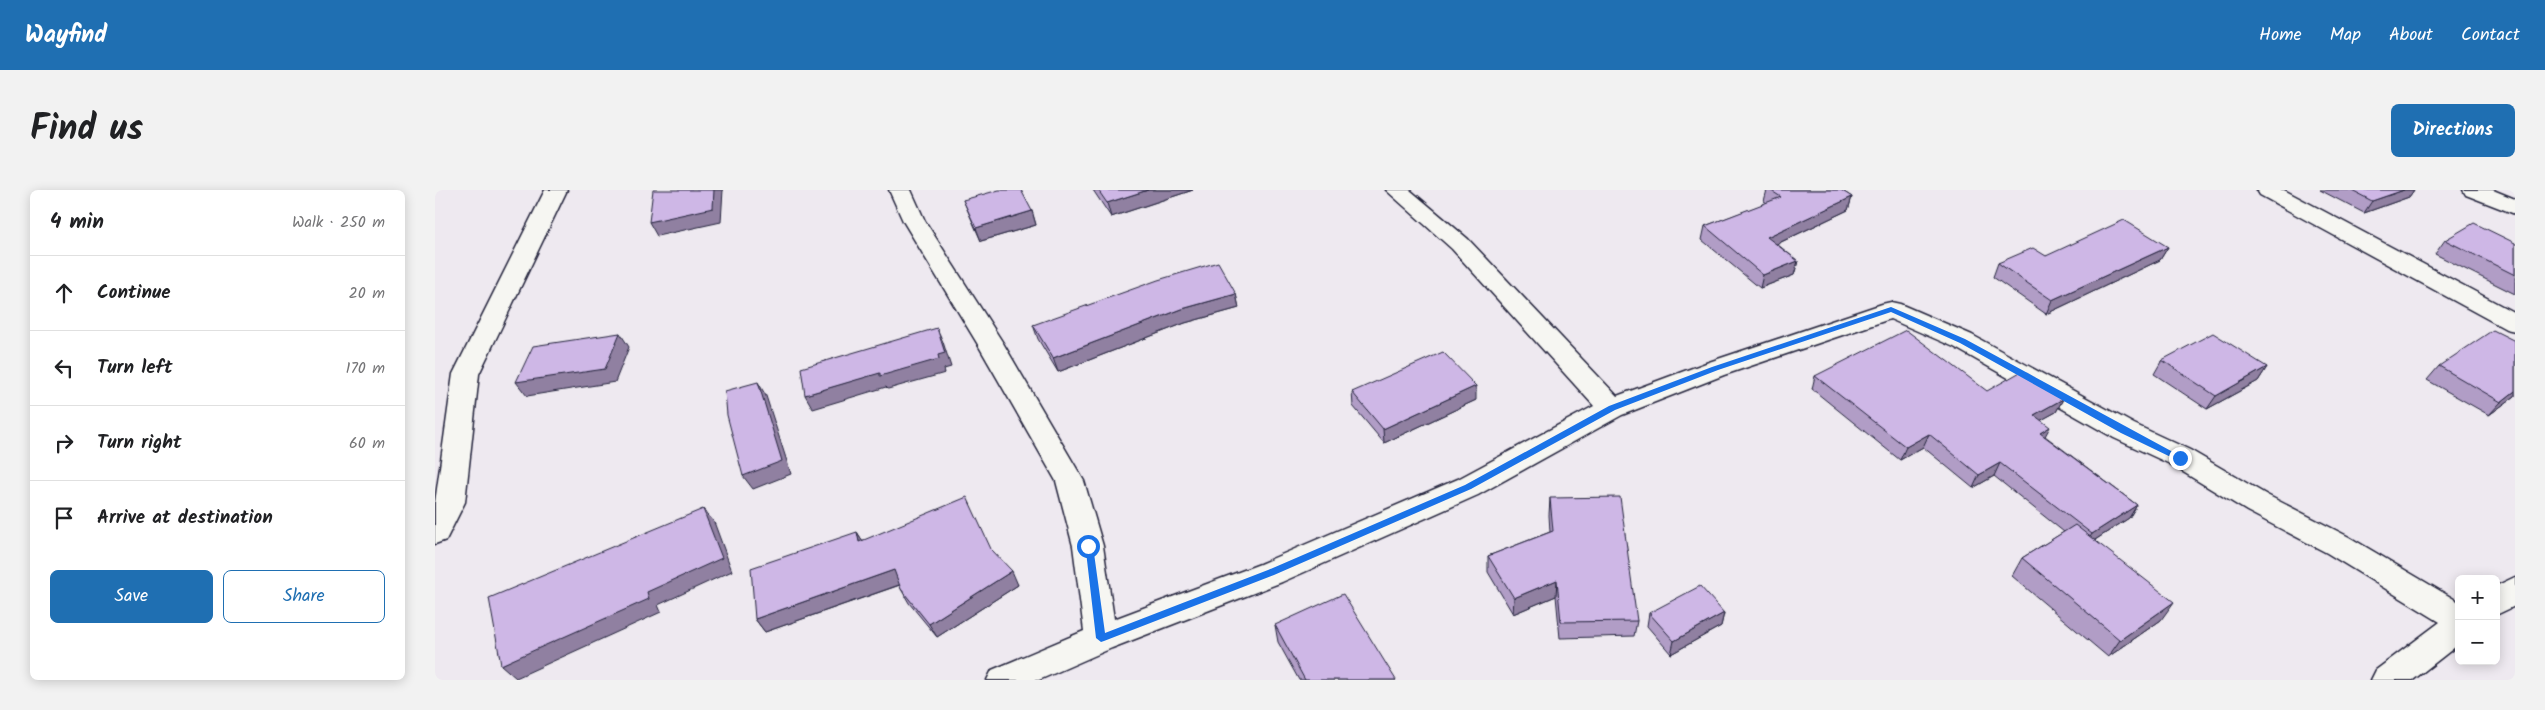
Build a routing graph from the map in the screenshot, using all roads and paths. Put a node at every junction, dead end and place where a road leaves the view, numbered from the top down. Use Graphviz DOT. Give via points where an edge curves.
graph roads {
  1 [pos="556,190"];
  2 [pos="900,190"];
  3 [pos="1397,190"];
  4 [pos="2268,190"];
  5 [pos="2474,190"];
  6 [pos="2515,208"];
  7 [pos="2515,323"];
  8 [pos="1612,408"];
  9 [pos="435,532"];
  10 [pos="2515,590"];
  11 [pos="2500,599"];
  12 [pos="2455,616"];
  13 [pos="2455,629"];
  14 [pos="1101,638"];
  15 [pos="1003,680"];
  16 [pos="2388,680"];
  1 -- 9 [label="street" via="466,374 451,502"];
  2 -- 14 [label="street" via="914,221 1070,481 1088,546"];
  3 -- 8 [label="street" via="1460,244"];
  4 -- 7 [label="street"];
  5 -- 6 [label="street"];
  8 -- 12 [label="street" via="1715,369 1891,310 1963,341 2124,431 2180,458 2257,503 2338,544"];
  8 -- 14 [label="street" via="1468,487 1271,573"];
  10 -- 11 [label="street"];
  13 -- 16 [label="street"];
  14 -- 15 [label="street"];
}
